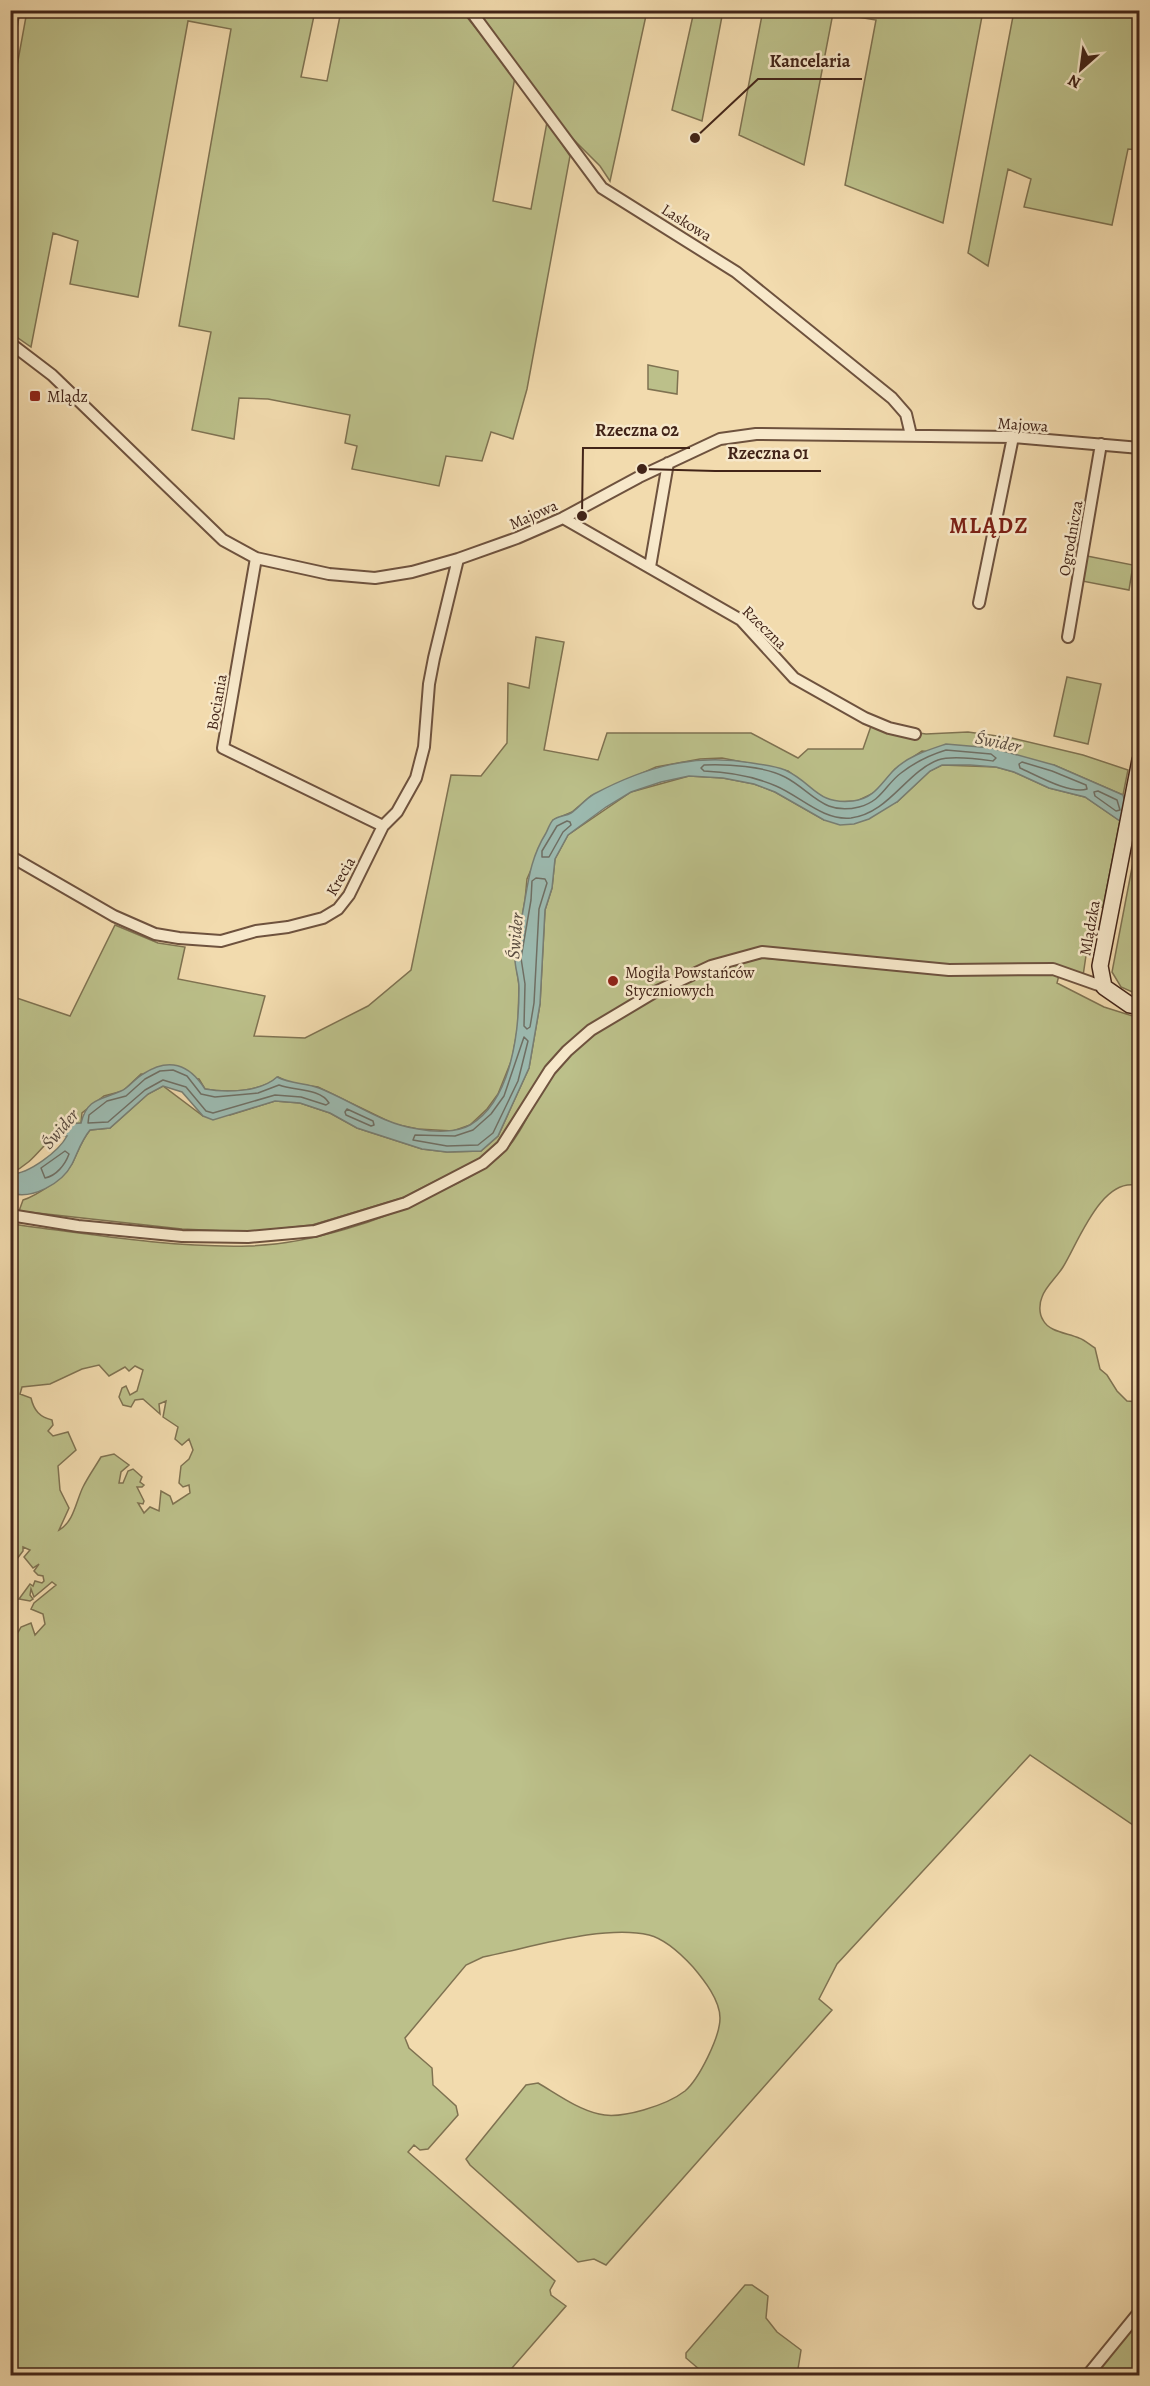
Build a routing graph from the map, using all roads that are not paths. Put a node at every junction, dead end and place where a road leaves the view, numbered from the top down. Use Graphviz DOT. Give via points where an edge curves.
graph roads {
  1 [pos="470,10"];
  2 [pos="10,343"];
  3 [pos="911,435"];
  4 [pos="1013,437"];
  5 [pos="1101,444"];
  6 [pos="1140,448"];
  7 [pos="668,463"];
  8 [pos="563,518"];
  9 [pos="256,558"];
  10 [pos="458,559"];
  11 [pos="650,567"];
  12 [pos="979,603"];
  13 [pos="1068,637"];
  14 [pos="915,734"];
  15 [pos="1140,760"];
  16 [pos="382,826"];
  17 [pos="10,856"];
  18 [pos="1104,987"];
  19 [pos="1140,1007"];
  20 [pos="10,1215"];
  21 [pos="1140,2311"];
  22 [pos="1087,2376"];
  1 -- 3 [label="street, Laskowa" via="602,188 735,272 892,398 906,414"];
  2 -- 9 [label="street, Majowa" via="52,375 223,540"];
  3 -- 4 [label="street, Majowa"];
  3 -- 7 [label="street, Majowa" via="756,434 720,439"];
  4 -- 5 [label="street, Majowa"];
  4 -- 12 [label="street"];
  5 -- 6 [label="street, Majowa"];
  5 -- 13 [label="street, Ogrodnicza"];
  7 -- 8 [label="street, Majowa"];
  7 -- 11 [label="street"];
  8 -- 10 [label="street, Majowa"];
  8 -- 11 [label="street, Rzeczna"];
  9 -- 10 [label="street, Majowa" via="330,574 375,578"];
  9 -- 16 [label="street, Bociania" via="223,748"];
  10 -- 16 [label="street, Krecia" via="429,684 424,747 416,778 397,812"];
  11 -- 14 [label="street, Rzeczna" via="741,620 794,678 865,718"];
  15 -- 18 [label="street, Mlądzka" via="1100,966"];
  16 -- 17 [label="street, Krecia" via="349,895 338,909 323,918 221,941 179,938 140,928"];
  18 -- 19 [label="street" via="1130,1005"];
  18 -- 20 [label="street" via="1053,969 949,970 751,954 711,966 653,993 591,1030 550,1070 502,1146 483,1163 406,1203 315,1231 248,1238 78,1226"];
  21 -- 22 [label="street"];
}
